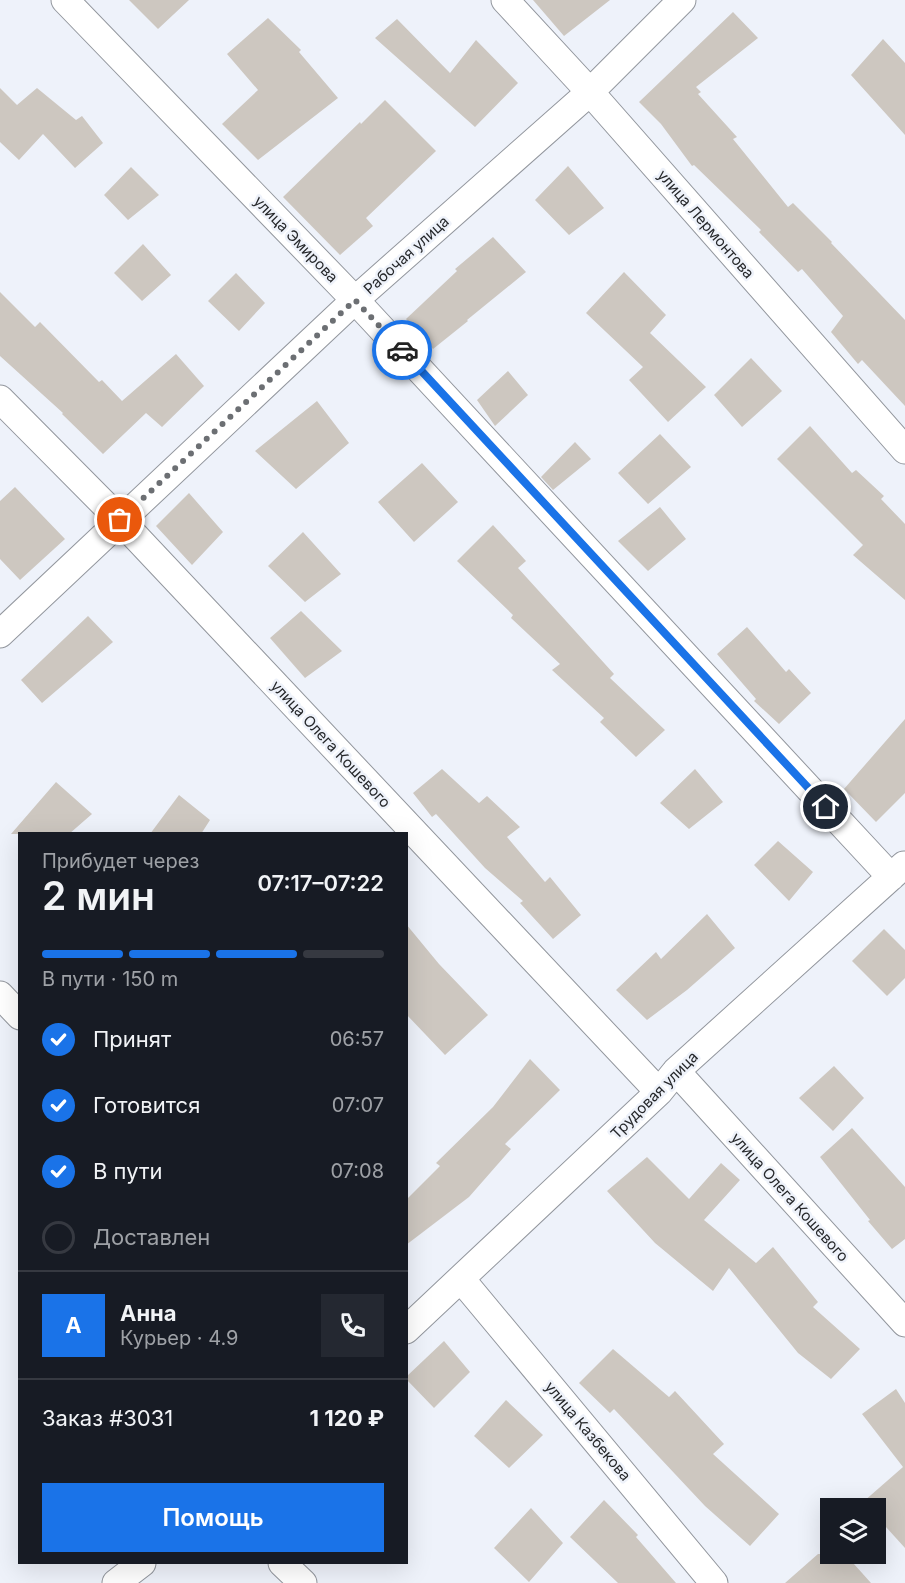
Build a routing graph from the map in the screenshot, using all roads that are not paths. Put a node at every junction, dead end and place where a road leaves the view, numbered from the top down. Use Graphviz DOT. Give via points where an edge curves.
graph roads {
  1 [pos="65,0"];
  2 [pos="505,0"];
  3 [pos="682,0"];
  4 [pos="590,92"];
  5 [pos="355,300"];
  6 [pos="0,399"];
  7 [pos="905,450"];
  8 [pos="120,520"];
  9 [pos="0,634"];
  10 [pos="898,871"];
  11 [pos="0,996"];
  12 [pos="18,1014"];
  13 [pos="676,1071"];
  14 [pos="659,1092"];
  15 [pos="461,1279"];
  16 [pos="905,1323"];
  17 [pos="408,1328"];
  18 [pos="141,1564"];
  19 [pos="283,1564"];
  20 [pos="116,1583"];
  21 [pos="303,1583"];
  22 [pos="714,1583"];
  1 -- 5 [label="street, улица Эмирова"];
  2 -- 4 [label="street, улица Лермонтова"];
  3 -- 4 [label="street, Рабочая улица"];
  4 -- 5 [label="street, Рабочая улица"];
  4 -- 7 [label="street, улица Лермонтова"];
  5 -- 8 [label="street, Рабочая улица"];
  5 -- 10 [label="street, улица Эмирова"];
  6 -- 8 [label="street, улица Олега Кошевого"];
  8 -- 9 [label="street, Рабочая улица"];
  8 -- 14 [label="street, улица Олега Кошевого"];
  10 -- 13 [label="street, Трудовая улица"];
  11 -- 12 [label="street"];
  13 -- 14 [label="street, Трудовая улица"];
  13 -- 16 [label="street, улица Олега Кошевого"];
  14 -- 15 [label="street, Трудовая улица"];
  15 -- 17 [label="street, Трудовая улица"];
  15 -- 22 [label="street, улица Казбекова"];
  18 -- 20 [label="street"];
  19 -- 21 [label="street"];
}
